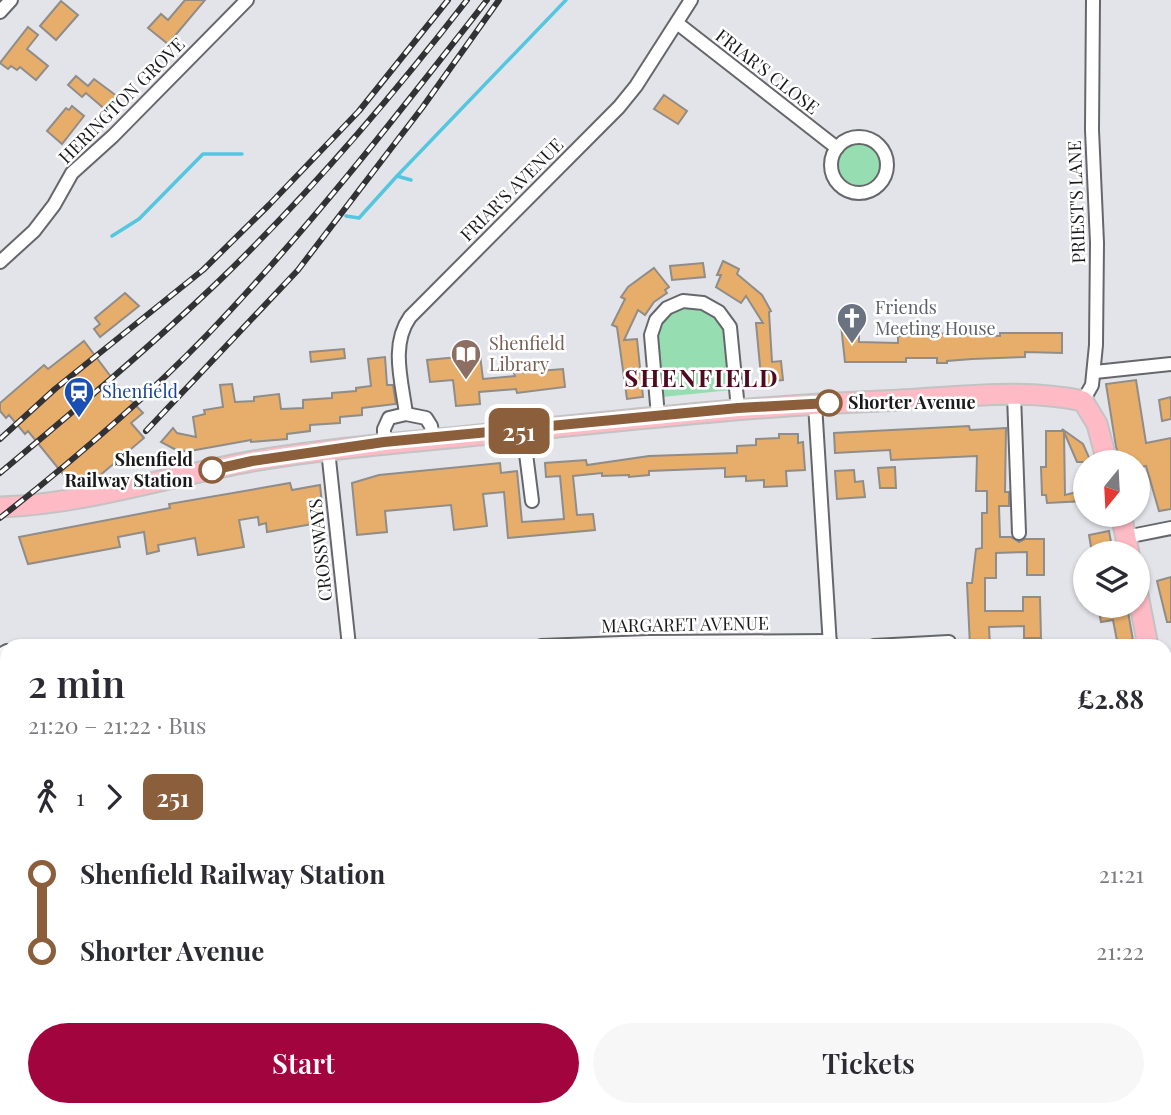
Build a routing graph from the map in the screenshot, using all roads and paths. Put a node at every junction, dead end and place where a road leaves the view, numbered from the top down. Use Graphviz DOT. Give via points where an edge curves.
graph roads {
  1 [pos="11,0"];
  2 [pos="247,0"];
  3 [pos="691,0"];
  4 [pos="1093,0"];
  5 [pos="0,12"];
  6 [pos="677,23"];
  7 [pos="836,148"];
  8 [pos="0,262"];
  9 [pos="1171,364"];
  10 [pos="1095,372"];
  11 [pos="1014,395"];
  12 [pos="1083,401"];
  13 [pos="815,404"];
  14 [pos="738,408"];
  15 [pos="406,414"];
  16 [pos="658,416"];
  17 [pos="523,430"];
  18 [pos="433,438"];
  19 [pos="384,442"];
  20 [pos="328,450"];
  21 [pos="1104,450"];
  22 [pos="532,501"];
  23 [pos="0,507"];
  24 [pos="1171,528"];
  25 [pos="1019,533"];
  26 [pos="1138,541"];
  27 [pos="1142,618"];
  28 [pos="348,639"];
  29 [pos="830,639"];
  30 [pos="1146,639"];
  1 -- 5 [label="street"];
  2 -- 8 [label="street, HERINGTON GROVE" via="72,173 34,231"];
  3 -- 6 [label="street, FRIAR'S AVENUE"];
  4 -- 10 [label="street, PRIEST'S LANE"];
  6 -- 7 [label="street, FRIAR'S CLOSE"];
  6 -- 15 [label="street, FRIAR'S AVENUE" via="619,107 410,317 398,347"];
  7 -- 7 [label="street" via="832,171 846,189 871,190 884,177 887,159 878,143 861,136"];
  9 -- 10 [label="street"];
  10 -- 12 [label="street, PRIEST'S LANE"];
  11 -- 12 [label="main road"];
  11 -- 13 [label="main road"];
  11 -- 25 [label="street"];
  12 -- 21 [label="main road" via="1097,424"];
  13 -- 14 [label="main road"];
  13 -- 29 [label="street"];
  14 -- 16 [label="main road"];
  14 -- 16 [label="street" via="730,327 719,312 703,303 683,301 667,308 651,335"];
  15 -- 18 [label="street" via="426,418"];
  15 -- 19 [label="street" via="389,418"];
  16 -- 17 [label="main road"];
  17 -- 18 [label="main road"];
  17 -- 22 [label="street"];
  18 -- 19 [label="main road"];
  19 -- 20 [label="main road"];
  20 -- 23 [label="main road" via="252,461 82,499"];
  20 -- 28 [label="street, CROSSWAYS"];
  24 -- 26 [label="street"];
  27 -- 30 [label="main road"];
}
